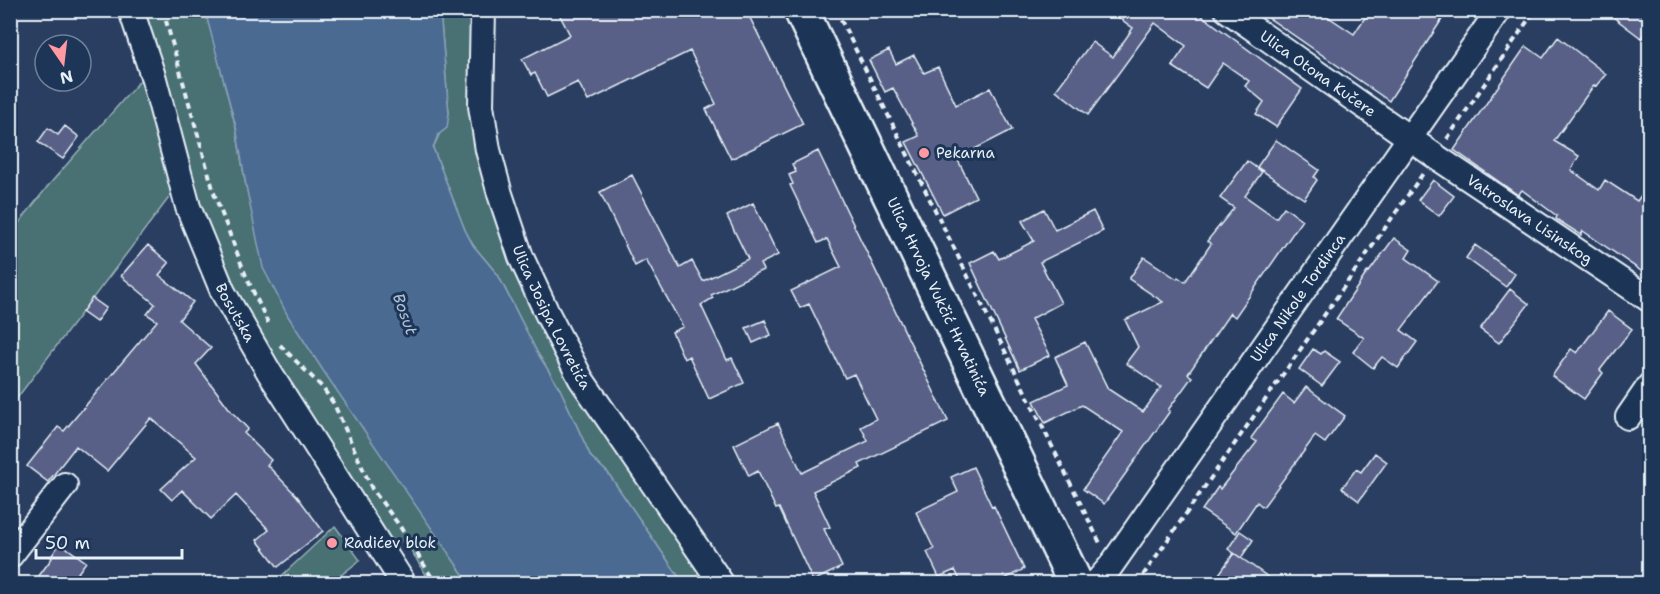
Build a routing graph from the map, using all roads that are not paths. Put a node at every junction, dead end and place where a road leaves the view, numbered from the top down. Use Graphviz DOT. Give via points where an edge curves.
graph roads {
  1 [pos="131,10"];
  2 [pos="483,10"];
  3 [pos="801,10"];
  4 [pos="1227,10"];
  5 [pos="1499,10"];
  6 [pos="1410,138"];
  7 [pos="1650,300"];
  8 [pos="1650,385"];
  9 [pos="1628,417"];
  10 [pos="65,485"];
  11 [pos="10,556"];
  12 [pos="1103,575"];
  13 [pos="404,584"];
  14 [pos="722,584"];
  15 [pos="1076,584"];
  1 -- 13 [label="street, Bosutska" via="188,207 223,292 269,372"];
  2 -- 14 [label="street, Ulica Josipa Lovretića" via="481,106 488,150 521,257 581,379"];
  3 -- 15 [label="main road, Ulica Hrvoja Vukčić Hrvatinića"];
  4 -- 6 [label="street, Ulica Otona Kučere"];
  5 -- 6 [label="street, Ulica Nikole Tordinca"];
  6 -- 7 [label="street, Vatroslava Lisinskog"];
  6 -- 12 [label="street, Ulica Nikole Tordinca"];
  8 -- 9 [label="street"];
  10 -- 11 [label="street"];
}
